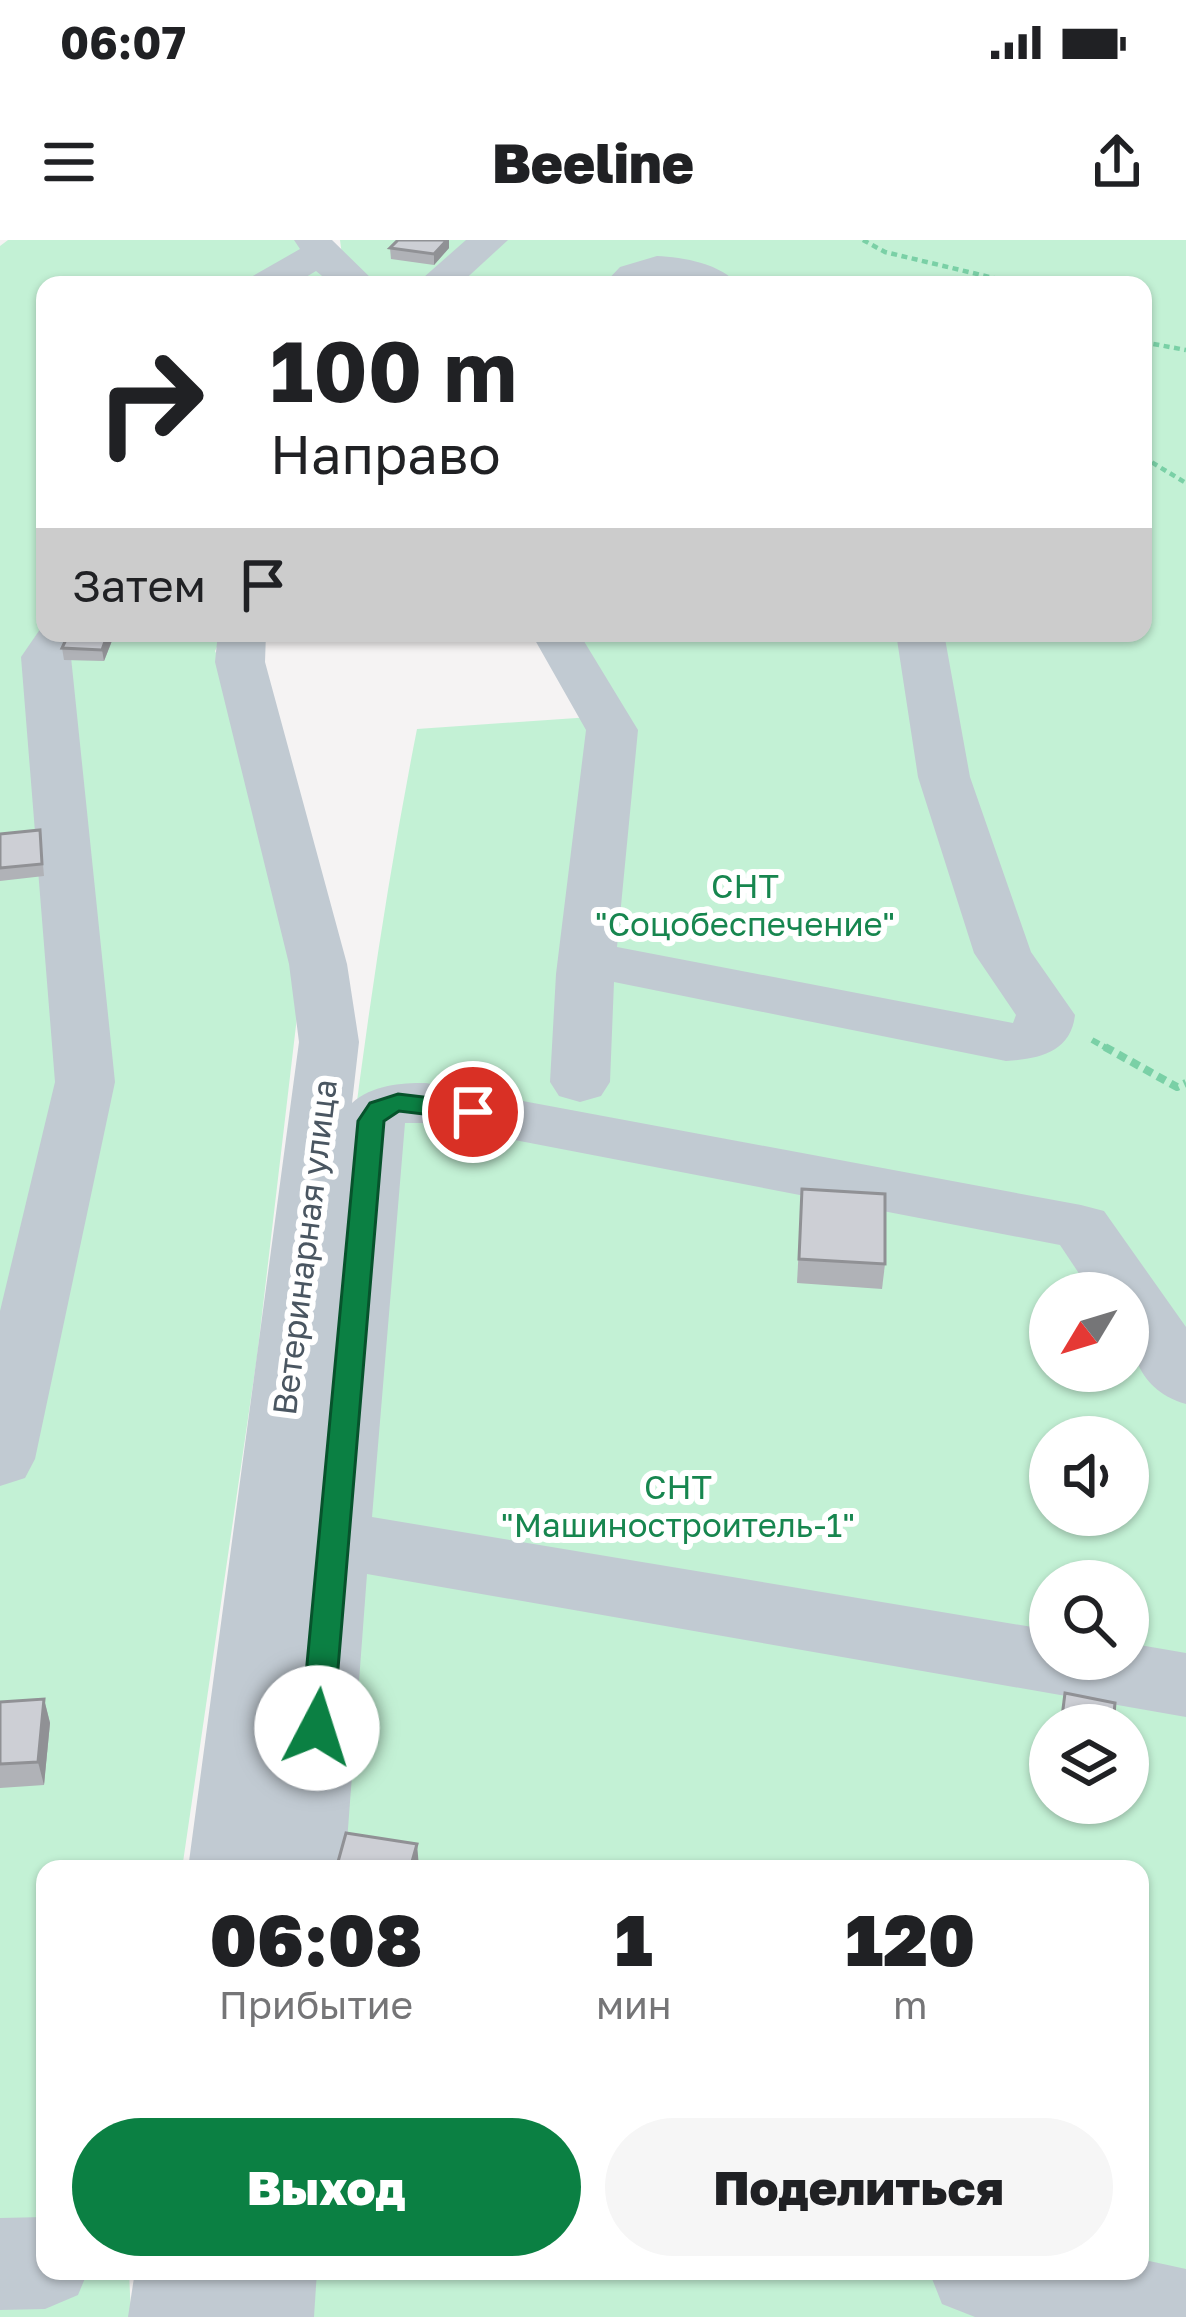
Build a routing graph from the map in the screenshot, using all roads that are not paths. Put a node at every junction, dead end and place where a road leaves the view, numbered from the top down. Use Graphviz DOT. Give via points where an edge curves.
graph roads {
  1 [pos="489,240"];
  2 [pos="317,247"];
  3 [pos="277,276"];
  4 [pos="348,276"];
  5 [pos="446,276"];
  6 [pos="635,276"];
  7 [pos="691,276"];
  8 [pos="247,642"];
  9 [pos="561,642"];
  10 [pos="922,642"];
  11 [pos="36,647"];
  12 [pos="586,959"];
  13 [pos="580,1082"];
  14 [pos="1112,1272"];
  15 [pos="1149,1326"];
  16 [pos="1186,1379"];
  17 [pos="0,1460"];
  18 [pos="334,1541"];
  19 [pos="1186,1685"];
  20 [pos="230,1860"];
  21 [pos="305,1860"];
  22 [pos="36,2263"];
  23 [pos="0,2264"];
  24 [pos="180,2280"];
  25 [pos="270,2280"];
  26 [pos="1017,2280"];
  27 [pos="1186,2316"];
  28 [pos="175,2317"];
  29 [pos="267,2317"];
  1 -- 5 [label="street"];
  2 -- 3 [label="street"];
  2 -- 4 [label="street"];
  6 -- 7 [label="street" via="660,266"];
  8 -- 20 [label="street, Ветеринарная улица" via="240,662 318,964 329,1042"];
  9 -- 12 [label="street" via="612,730"];
  10 -- 12 [label="street" via="944,776 1003,953 1046,1015 1044,1030 1006,1042"];
  11 -- 17 [label="street" via="85,1082"];
  12 -- 13 [label="street"];
  14 -- 18 [label="street" via="1081,1227 398,1102 371,1121"];
  15 -- 16 [label="street"];
  18 -- 19 [label="street"];
  18 -- 21 [label="street"];
  22 -- 23 [label="street"];
  24 -- 28 [label="street"];
  25 -- 29 [label="street"];
  26 -- 27 [label="street"];
}
